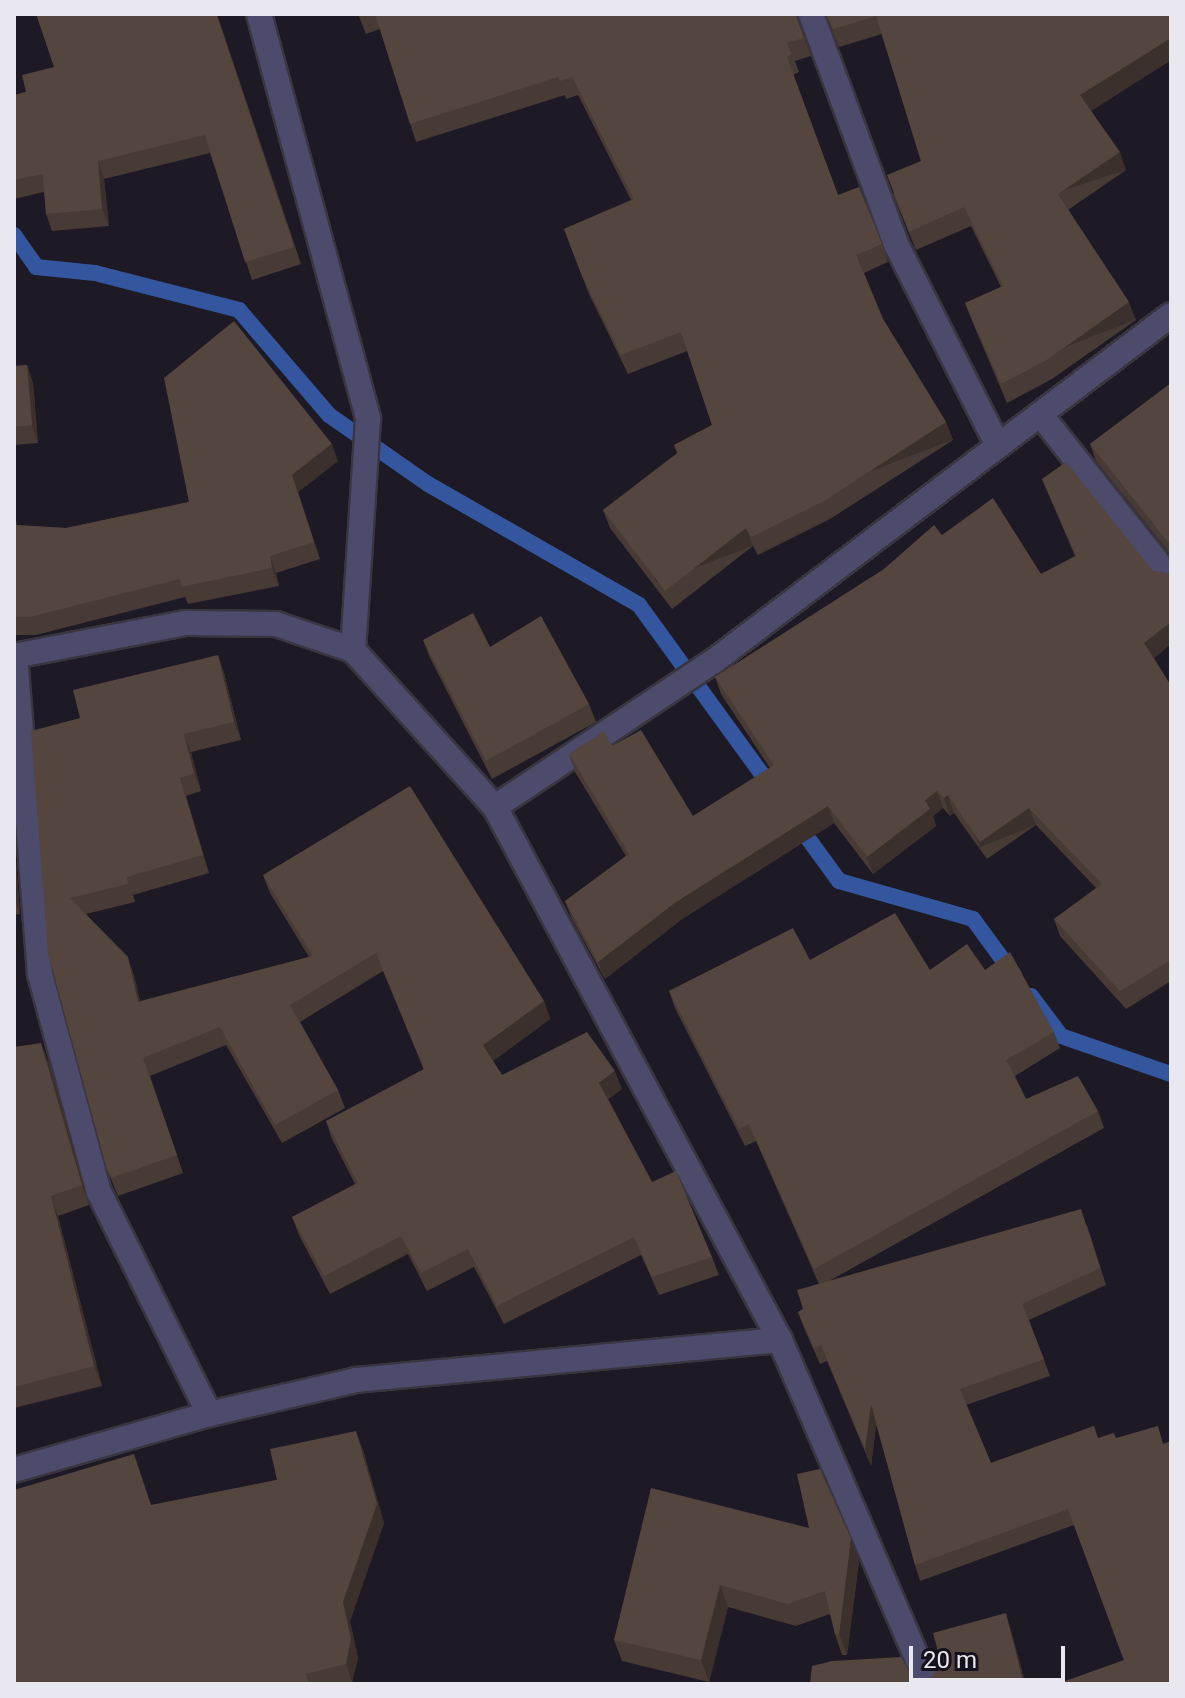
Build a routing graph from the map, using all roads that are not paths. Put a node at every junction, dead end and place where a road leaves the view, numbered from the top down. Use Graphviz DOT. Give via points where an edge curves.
graph roads {
  1 [pos="259,14"];
  2 [pos="811,14"];
  3 [pos="1171,315"];
  4 [pos="1040,414"];
  5 [pos="998,446"];
  6 [pos="1171,579"];
  7 [pos="353,650"];
  8 [pos="15,656"];
  9 [pos="495,807"];
  10 [pos="780,1340"];
  11 [pos="209,1414"];
  12 [pos="14,1470"];
  13 [pos="928,1684"];
  1 -- 7 [label="street" via="368,419"];
  2 -- 5 [label="street" via="896,244"];
  3 -- 4 [label="street"];
  4 -- 5 [label="street"];
  4 -- 6 [label="street"];
  5 -- 9 [label="street" via="714,661"];
  7 -- 8 [label="street" via="276,624 186,623"];
  7 -- 9 [label="street"];
  8 -- 11 [label="street" via="40,974 99,1192"];
  9 -- 10 [label="street"];
  10 -- 11 [label="street" via="356,1380"];
  10 -- 13 [label="street"];
  11 -- 12 [label="street"];
}
